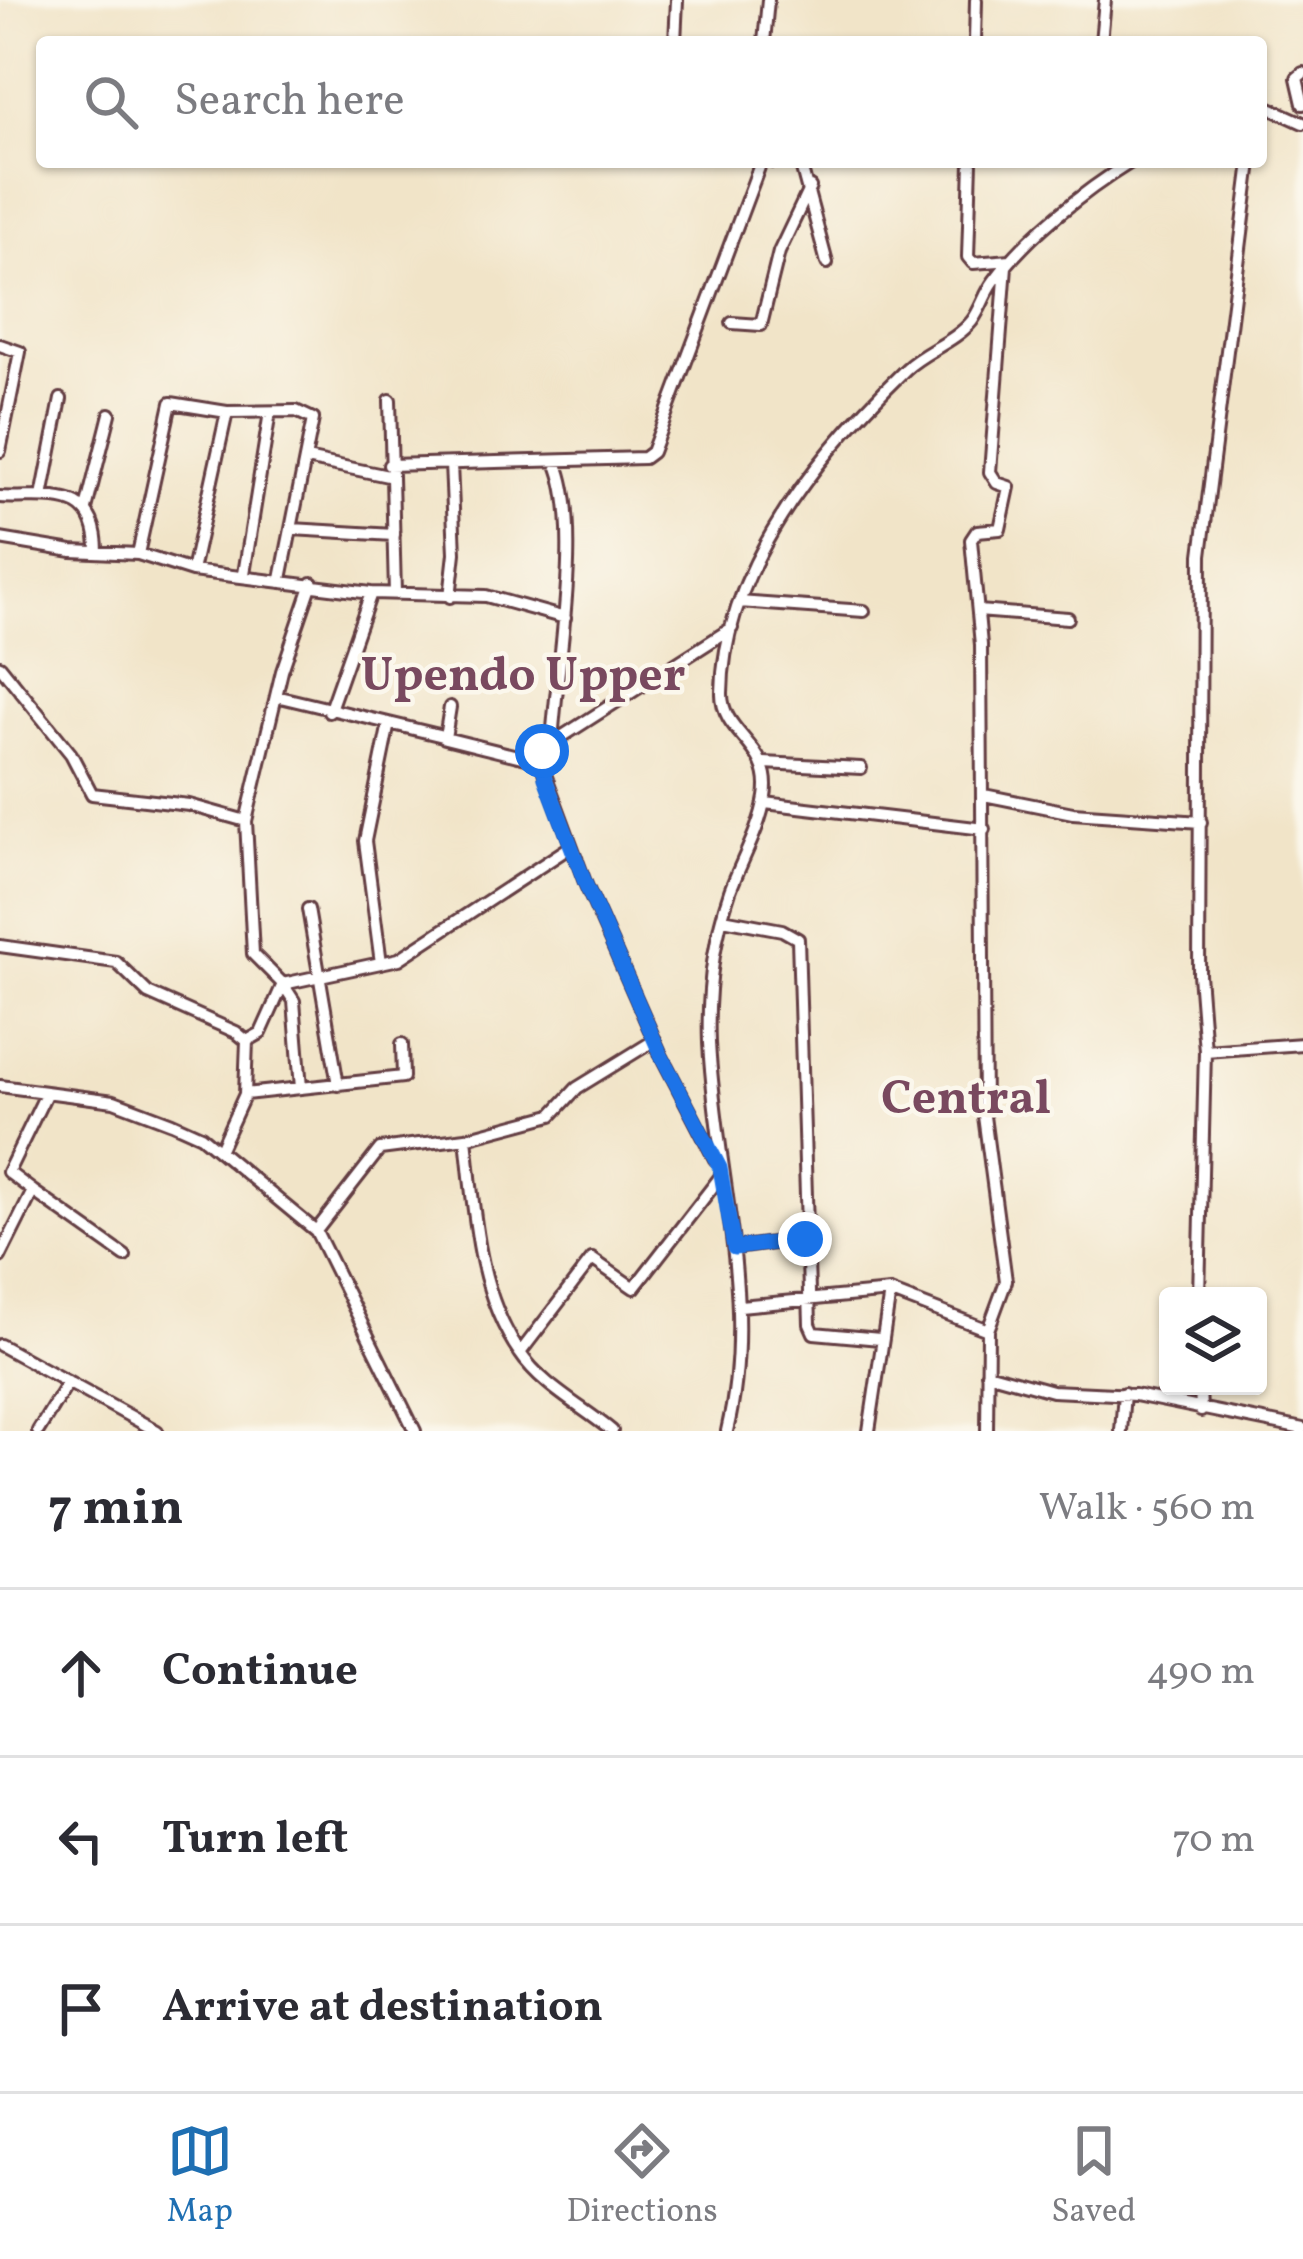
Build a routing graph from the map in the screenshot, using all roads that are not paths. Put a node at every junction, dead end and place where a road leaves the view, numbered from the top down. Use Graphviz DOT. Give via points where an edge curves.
graph roads {
  1 [pos="676,0"];
  2 [pos="768,0"];
  3 [pos="976,0"];
  4 [pos="1105,0"];
  5 [pos="675,36"];
  6 [pos="765,36"];
  7 [pos="975,36"];
  8 [pos="1102,36"];
  9 [pos="1303,74"];
  10 [pos="1303,104"];
  11 [pos="1267,107"];
  12 [pos="1303,123"];
  13 [pos="759,168"];
  14 [pos="801,168"];
  15 [pos="971,168"];
  16 [pos="1121,168"];
  17 [pos="1250,168"];
  18 [pos="810,187"];
  19 [pos="826,262"];
  20 [pos="1010,263"];
  21 [pos="731,323"];
  22 [pos="0,345"];
  23 [pos="61,399"];
  24 [pos="390,400"];
  25 [pos="227,412"];
  26 [pos="270,412"];
  27 [pos="110,414"];
  28 [pos="0,452"];
  29 [pos="306,459"];
  30 [pos="556,462"];
  31 [pos="451,464"];
  32 [pos="389,470"];
  33 [pos="42,496"];
  34 [pos="0,497"];
  35 [pos="86,509"];
  36 [pos="292,529"];
  37 [pos="394,535"];
  38 [pos="0,539"];
  39 [pos="98,552"];
  40 [pos="139,554"];
  41 [pos="192,571"];
  42 [pos="244,574"];
  43 [pos="281,579"];
  44 [pos="312,583"];
  45 [pos="371,592"];
  46 [pos="395,593"];
  47 [pos="450,597"];
  48 [pos="739,602"];
  49 [pos="864,611"];
  50 [pos="978,611"];
  51 [pos="565,618"];
  52 [pos="1068,618"];
  53 [pos="732,628"];
  54 [pos="0,666"];
  55 [pos="276,696"];
  56 [pos="450,707"];
  57 [pos="329,712"];
  58 [pos="389,723"];
  59 [pos="443,736"];
  60 [pos="552,743"];
  61 [pos="542,762"];
  62 [pos="764,763"];
  63 [pos="861,768"];
  64 [pos="984,795"];
  65 [pos="765,803"];
  66 [pos="246,821"];
  67 [pos="1201,822"];
  68 [pos="984,829"];
  69 [pos="570,847"];
  70 [pos="308,909"];
  71 [pos="722,920"];
  72 [pos="0,946"];
  73 [pos="381,963"];
  74 [pos="321,973"];
  75 [pos="283,984"];
  76 [pos="656,1040"];
  77 [pos="247,1041"];
  78 [pos="402,1045"];
  79 [pos="1303,1045"];
  80 [pos="1205,1051"];
  81 [pos="0,1085"];
  82 [pos="338,1085"];
  83 [pos="301,1088"];
  84 [pos="46,1094"];
  85 [pos="245,1094"];
  86 [pos="466,1138"];
  87 [pos="219,1150"];
  88 [pos="720,1172"];
  89 [pos="33,1191"];
  90 [pos="316,1231"];
  91 [pos="805,1239"];
  92 [pos="734,1248"];
  93 [pos="125,1256"];
  94 [pos="0,1257"];
  95 [pos="1199,1287"];
  96 [pos="890,1292"];
  97 [pos="807,1297"];
  98 [pos="740,1306"];
  99 [pos="988,1330"];
  100 [pos="880,1339"];
  101 [pos="0,1345"];
  102 [pos="520,1353"];
  103 [pos="987,1373"];
  104 [pos="68,1382"];
  105 [pos="1124,1393"];
  106 [pos="1200,1395"];
  107 [pos="1201,1411"];
  108 [pos="1238,1425"];
  109 [pos="1303,1430"];
  110 [pos="38,1431"];
  111 [pos="157,1431"];
  112 [pos="415,1431"];
  113 [pos="612,1431"];
  114 [pos="728,1431"];
  115 [pos="869,1431"];
  116 [pos="987,1431"];
  117 [pos="1121,1431"];
  1 -- 5 [label="street"];
  2 -- 6 [label="street"];
  3 -- 7 [label="street"];
  4 -- 8 [label="street"];
  9 -- 10 [label="street"];
  11 -- 12 [label="street"];
  13 -- 30 [label="street" via="652,452"];
  14 -- 18 [label="street"];
  15 -- 20 [label="street" via="970,260"];
  16 -- 20 [label="street"];
  17 -- 67 [label="street" via="1201,554"];
  18 -- 19 [label="street"];
  18 -- 21 [label="street" via="779,252 761,325"];
  20 -- 48 [label="street" via="972,321 915,360 834,448 775,527"];
  20 -- 50 [label="street" via="990,472 1009,495 1000,529 973,534"];
  22 -- 28 [label="street" via="20,352"];
  23 -- 33 [label="street"];
  24 -- 32 [label="street"];
  25 -- 26 [label="street"];
  25 -- 40 [label="street" via="189,402 166,409"];
  25 -- 41 [label="street"];
  26 -- 29 [label="street" via="313,419"];
  26 -- 42 [label="street"];
  27 -- 35 [label="street"];
  29 -- 32 [label="street"];
  29 -- 36 [label="street"];
  30 -- 31 [label="street"];
  30 -- 51 [label="street" via="565,482"];
  31 -- 32 [label="street"];
  31 -- 47 [label="street"];
  32 -- 37 [label="street"];
  33 -- 34 [label="street"];
  33 -- 35 [label="street"];
  35 -- 39 [label="street" via="96,522"];
  36 -- 37 [label="street"];
  36 -- 43 [label="street"];
  37 -- 46 [label="street"];
  38 -- 39 [label="street"];
  39 -- 40 [label="street"];
  40 -- 41 [label="street"];
  41 -- 42 [label="street"];
  42 -- 43 [label="street"];
  43 -- 44 [label="street"];
  44 -- 45 [label="street"];
  44 -- 55 [label="street"];
  45 -- 46 [label="street"];
  45 -- 57 [label="street"];
  46 -- 47 [label="street"];
  47 -- 51 [label="street" via="486,596"];
  48 -- 49 [label="street"];
  48 -- 53 [label="street"];
  50 -- 52 [label="street"];
  50 -- 64 [label="street"];
  51 -- 60 [label="street"];
  53 -- 60 [label="street"];
  53 -- 62 [label="street" via="724,706"];
  54 -- 66 [label="street" via="71,754 92,794"];
  55 -- 57 [label="street"];
  55 -- 66 [label="street"];
  56 -- 59 [label="street"];
  57 -- 58 [label="street"];
  58 -- 59 [label="street"];
  58 -- 73 [label="street" via="365,841"];
  59 -- 61 [label="street"];
  60 -- 61 [label="street"];
  61 -- 69 [label="street"];
  62 -- 63 [label="street"];
  62 -- 65 [label="street"];
  64 -- 67 [label="street" via="1073,813"];
  64 -- 68 [label="street"];
  65 -- 68 [label="street"];
  65 -- 71 [label="street"];
  66 -- 75 [label="street" via="253,954"];
  67 -- 80 [label="street"];
  68 -- 99 [label="street" via="984,1116 1006,1281"];
  69 -- 73 [label="street" via="416,950"];
  69 -- 76 [label="street"];
  70 -- 74 [label="street"];
  71 -- 88 [label="street" via="709,991"];
  71 -- 91 [label="street" via="789,932 801,948"];
  72 -- 77 [label="street" via="116,962 148,993"];
  73 -- 74 [label="street"];
  74 -- 75 [label="street"];
  74 -- 82 [label="street"];
  75 -- 77 [label="street" via="261,1033"];
  75 -- 83 [label="street" via="294,1001"];
  76 -- 86 [label="street" via="580,1086 552,1115"];
  76 -- 88 [label="street"];
  77 -- 85 [label="street"];
  78 -- 82 [label="street" via="403,1077"];
  79 -- 80 [label="street"];
  80 -- 95 [label="street"];
  81 -- 84 [label="street"];
  82 -- 83 [label="street"];
  83 -- 85 [label="street"];
  84 -- 87 [label="street" via="114,1101"];
  84 -- 89 [label="street" via="8,1172"];
  85 -- 87 [label="street"];
  86 -- 90 [label="street" via="379,1150"];
  86 -- 102 [label="street" via="477,1240"];
  87 -- 90 [label="street"];
  88 -- 92 [label="street"];
  88 -- 102 [label="street" via="634,1288 592,1258"];
  89 -- 93 [label="street"];
  89 -- 94 [label="street"];
  90 -- 112 [label="street"];
  91 -- 92 [label="street"];
  91 -- 97 [label="street"];
  92 -- 98 [label="street"];
  96 -- 97 [label="street"];
  96 -- 99 [label="street"];
  96 -- 100 [label="street"];
  97 -- 98 [label="street"];
  97 -- 100 [label="street" via="814,1333"];
  98 -- 114 [label="street"];
  99 -- 103 [label="street"];
  100 -- 115 [label="street"];
  101 -- 104 [label="street"];
  102 -- 113 [label="street"];
  103 -- 105 [label="street" via="1052,1391"];
  103 -- 116 [label="street"];
  104 -- 110 [label="street"];
  104 -- 111 [label="street"];
  105 -- 107 [label="street"];
  105 -- 117 [label="street"];
  106 -- 107 [label="street"];
  107 -- 108 [label="street"];
  108 -- 109 [label="street"];
}
